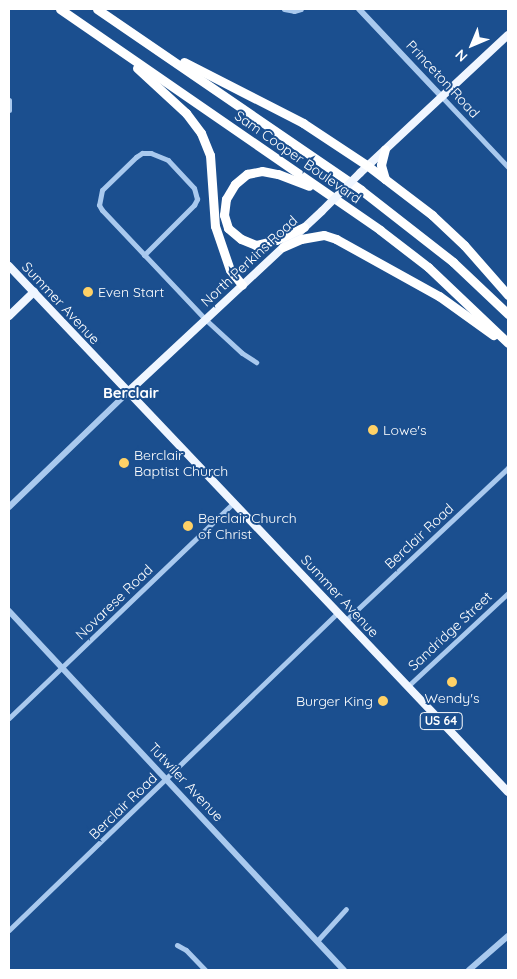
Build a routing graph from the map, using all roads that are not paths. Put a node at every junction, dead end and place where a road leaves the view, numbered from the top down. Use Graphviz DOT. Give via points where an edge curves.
graph roads {
  1 [pos="60,9"];
  2 [pos="97,9"];
  3 [pos="284,9"];
  4 [pos="300,9"];
  5 [pos="359,9"];
  6 [pos="134,34"];
  7 [pos="508,35"];
  8 [pos="103,38"];
  9 [pos="442,97"];
  10 [pos="9,100"];
  11 [pos="9,110"];
  12 [pos="385,149"];
  13 [pos="370,164"];
  14 [pos="508,167"];
  15 [pos="386,180"];
  16 [pos="342,204"];
  17 [pos="304,227"];
  18 [pos="283,247"];
  19 [pos="144,255"];
  20 [pos="9,266"];
  21 [pos="242,285"];
  22 [pos="34,292"];
  23 [pos="508,294"];
  24 [pos="508,314"];
  25 [pos="9,316"];
  26 [pos="205,319"];
  27 [pos="508,343"];
  28 [pos="508,347"];
  29 [pos="256,362"];
  30 [pos="128,392"];
  31 [pos="508,468"];
  32 [pos="234,502"];
  33 [pos="9,507"];
  34 [pos="508,593"];
  35 [pos="9,611"];
  36 [pos="337,612"];
  37 [pos="345,621"];
  38 [pos="62,667"];
  39 [pos="408,686"];
  40 [pos="9,718"];
  41 [pos="166,780"];
  42 [pos="508,792"];
  43 [pos="346,909"];
  44 [pos="9,930"];
  45 [pos="508,936"];
  46 [pos="317,940"];
  47 [pos="177,945"];
  48 [pos="205,970"];
  49 [pos="344,970"];
  50 [pos="469,970"];
  1 -- 8 [label="highway, Sam Cooper Boulevard"];
  2 -- 6 [label="highway, Sam Cooper Boulevard"];
  3 -- 4 [label="street"];
  5 -- 9 [label="street, Princeton Road"];
  6 -- 13 [label="highway" via="208,76 303,123"];
  6 -- 24 [label="highway, Sam Cooper Boulevard" via="361,190 453,262"];
  7 -- 9 [label="main road, North Perkins Road"];
  8 -- 16 [label="highway, Sam Cooper Boulevard"];
  8 -- 21 [label="highway" via="186,113 201,133 210,155 216,226 230,270"];
  9 -- 12 [label="main road, North Perkins Road"];
  9 -- 14 [label="street, Princeton Road"];
  10 -- 11 [label="street"];
  12 -- 13 [label="main road, North Perkins Road"];
  12 -- 15 [label="highway" via="382,170"];
  13 -- 15 [label="highway"];
  13 -- 17 [label="main road, North Perkins Road, bridge"];
  15 -- 23 [label="highway" via="432,215"];
  16 -- 17 [label="highway" via="302,182 262,171 247,174 235,184 226,199 224,214 228,228 241,239 256,244 276,240"];
  16 -- 27 [label="highway, Sam Cooper Boulevard" via="428,266"];
  17 -- 18 [label="main road, North Perkins Road"];
  18 -- 21 [label="main road, North Perkins Road"];
  18 -- 28 [label="highway" via="301,239 324,235 336,238 439,296"];
  19 -- 19 [label="street" via="99,204 102,190 142,154 168,160 197,194 194,205"];
  19 -- 26 [label="street"];
  20 -- 22 [label="main road, Summer Avenue / US 64"];
  21 -- 26 [label="main road, North Perkins Road"];
  22 -- 25 [label="main road"];
  22 -- 30 [label="main road, Summer Avenue / US 64"];
  26 -- 29 [label="street"];
  26 -- 30 [label="main road, North Perkins Road"];
  30 -- 32 [label="main road, Summer Avenue / US 64"];
  30 -- 33 [label="street, North Perkins Road"];
  31 -- 37 [label="street, Berclair Road"];
  32 -- 36 [label="main road, Summer Avenue / US 64"];
  32 -- 38 [label="street, Novarese Road"];
  34 -- 39 [label="street, Sandridge Street"];
  35 -- 38 [label="street, Tutwiler Avenue"];
  36 -- 37 [label="main road, Summer Avenue / US 64"];
  36 -- 41 [label="street, Berclair Road"];
  37 -- 39 [label="main road, Summer Avenue / US 64"];
  38 -- 40 [label="street, Novarese Road"];
  38 -- 41 [label="street, Tutwiler Avenue"];
  39 -- 42 [label="main road, Summer Avenue / US 64"];
  41 -- 44 [label="street, Berclair Road"];
  41 -- 46 [label="street, Tutwiler Avenue"];
  43 -- 46 [label="street"];
  45 -- 50 [label="street"];
  46 -- 49 [label="street, Tutwiler Avenue"];
  47 -- 48 [label="street"];
}
